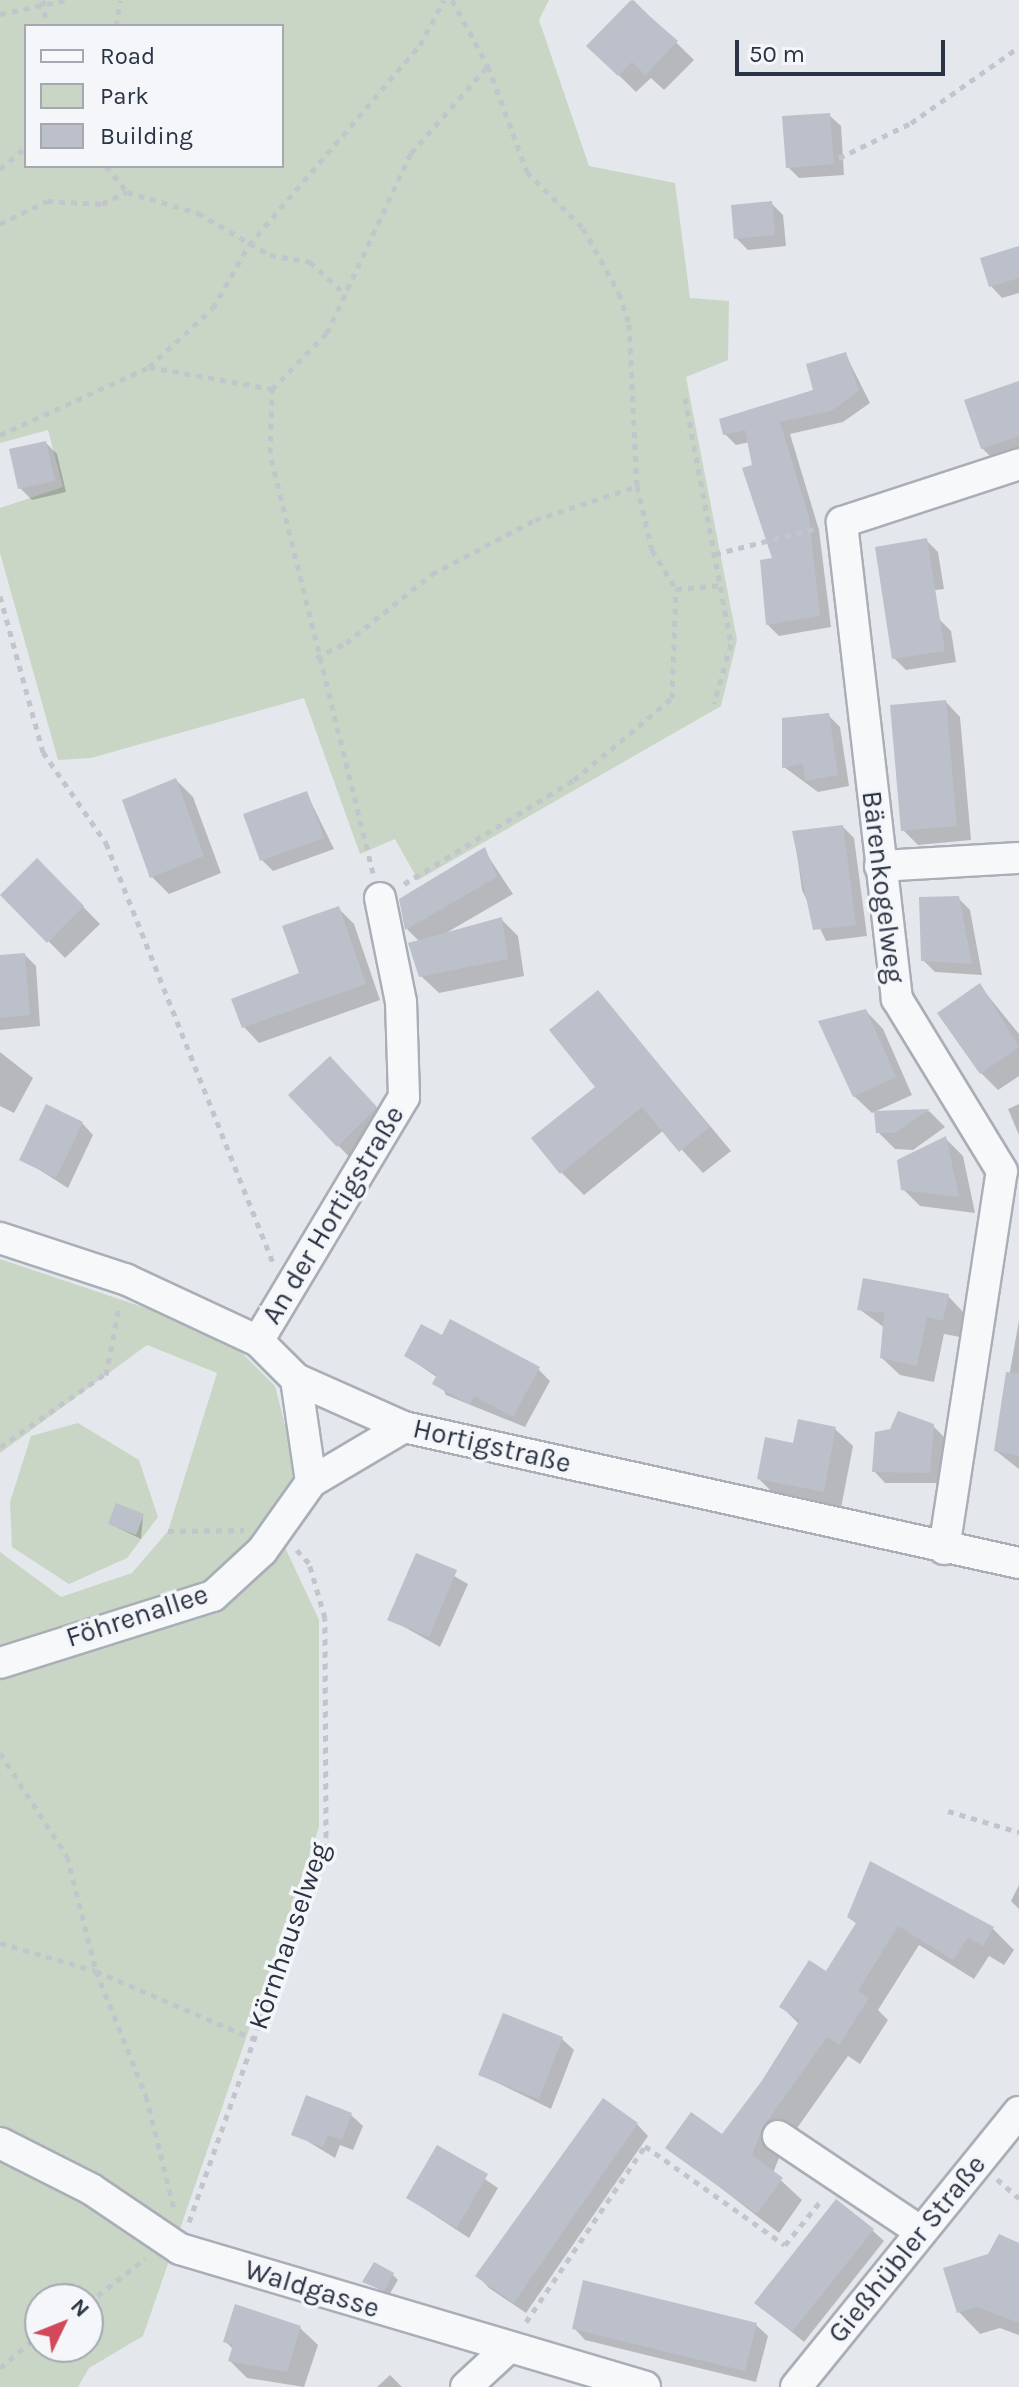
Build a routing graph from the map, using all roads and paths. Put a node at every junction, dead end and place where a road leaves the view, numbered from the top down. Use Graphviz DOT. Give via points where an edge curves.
graph roads {
  1 [pos="66,0"];
  2 [pos="120,0"];
  3 [pos="444,0"];
  4 [pos="452,0"];
  5 [pos="44,4"];
  6 [pos="0,14"];
  7 [pos="46,24"];
  8 [pos="116,24"];
  9 [pos="1019,47"];
  10 [pos="488,66"];
  11 [pos="24,149"];
  12 [pos="839,158"];
  13 [pos="108,168"];
  14 [pos="0,169"];
  15 [pos="127,192"];
  16 [pos="0,224"];
  17 [pos="249,245"];
  18 [pos="346,295"];
  19 [pos="149,367"];
  20 [pos="272,389"];
  21 [pos="685,398"];
  22 [pos="0,435"];
  23 [pos="1019,464"];
  24 [pos="637,486"];
  25 [pos="842,522"];
  26 [pos="715,554"];
  27 [pos="723,585"];
  28 [pos="676,589"];
  29 [pos="0,596"];
  30 [pos="316,658"];
  31 [pos="714,704"];
  32 [pos="1019,858"];
  33 [pos="880,866"];
  34 [pos="380,898"];
  35 [pos="0,1238"];
  36 [pos="125,1279"];
  37 [pos="284,1290"];
  38 [pos="258,1341"];
  39 [pos="296,1379"];
  40 [pos="404,1427"];
  41 [pos="0,1447"];
  42 [pos="311,1482"];
  43 [pos="277,1529"];
  44 [pos="168,1531"];
  45 [pos="944,1549"];
  46 [pos="1019,1563"];
  47 [pos="0,1663"];
  48 [pos="0,1753"];
  49 [pos="948,1811"];
  50 [pos="1019,1832"];
  51 [pos="0,1943"];
  52 [pos="96,1971"];
  53 [pos="254,2039"];
  54 [pos="1019,2112"];
  55 [pos="778,2136"];
  56 [pos="0,2143"];
  57 [pos="839,2177"];
  58 [pos="1004,2185"];
  59 [pos="1019,2198"];
  60 [pos="920,2231"];
  61 [pos="172,2233"];
  62 [pos="104,2292"];
  63 [pos="24,2348"];
  64 [pos="507,2349"];
  65 [pos="0,2368"];
  66 [pos="466,2387"];
  67 [pos="645,2387"];
  68 [pos="796,2387"];
  1 -- 5 [label="path"];
  2 -- 8 [label="path"];
  3 -- 17 [label="path" via="420,45"];
  4 -- 10 [label="path"];
  5 -- 6 [label="path"];
  5 -- 7 [label="path"];
  9 -- 12 [label="path" via="911,123"];
  10 -- 18 [label="path" via="411,153"];
  10 -- 24 [label="path" via="527,172 583,228 619,293 629,324"];
  11 -- 14 [label="path"];
  13 -- 15 [label="path"];
  15 -- 16 [label="path" via="102,204 47,201"];
  15 -- 17 [label="path" via="198,213"];
  17 -- 18 [label="path" via="310,262"];
  17 -- 19 [label="path" via="213,308"];
  18 -- 20 [label="path" via="327,333"];
  19 -- 20 [label="path"];
  19 -- 22 [label="path"];
  20 -- 30 [label="path" via="270,453"];
  21 -- 26 [label="path"];
  23 -- 25 [label="street"];
  24 -- 28 [label="path" via="652,550"];
  24 -- 30 [label="path" via="535,520 432,574 346,643"];
  25 -- 26 [label="path"];
  25 -- 33 [label="street, Bärenkogelweg"];
  26 -- 27 [label="path"];
  27 -- 28 [label="path"];
  27 -- 31 [label="path" via="731,644"];
  28 -- 34 [label="path" via="672,698 574,780"];
  29 -- 37 [label="path" via="43,752 106,843"];
  30 -- 34 [label="path"];
  32 -- 33 [label="street"];
  33 -- 45 [label="street, Bärenkogelweg" via="897,999 1002,1171"];
  34 -- 37 [label="street, An der Hortigstraße" via="401,1002 404,1097"];
  35 -- 36 [label="street, Hortigstraße"];
  36 -- 38 [label="street, Hortigstraße"];
  36 -- 41 [label="path" via="106,1374"];
  37 -- 38 [label="street, An der Hortigstraße"];
  38 -- 39 [label="street, Hortigstraße"];
  39 -- 40 [label="street, Hortigstraße"];
  39 -- 42 [label="street"];
  40 -- 42 [label="street, Föhrenallee"];
  40 -- 45 [label="street, Hortigstraße"];
  42 -- 43 [label="street, Föhrenallee"];
  43 -- 44 [label="path"];
  43 -- 47 [label="street, Föhrenallee" via="213,1596"];
  43 -- 53 [label="path, Körnhauselweg" via="309,1563 325,1618 326,1837"];
  45 -- 46 [label="street, Hortigstraße"];
  48 -- 52 [label="path" via="67,1856"];
  49 -- 50 [label="path"];
  51 -- 52 [label="path"];
  52 -- 53 [label="path"];
  52 -- 61 [label="path" via="146,2096"];
  53 -- 61 [label="path, Körnhauselweg"];
  54 -- 60 [label="street, Gießhübler Straße"];
  55 -- 57 [label="street"];
  56 -- 61 [label="street, Waldgasse"];
  57 -- 60 [label="street"];
  57 -- 64 [label="path" via="785,2245 645,2146"];
  58 -- 59 [label="path"];
  60 -- 68 [label="street, Gießhübler Straße"];
  61 -- 62 [label="path, Körnhauselweg" via="139,2269"];
  61 -- 64 [label="street, Waldgasse"];
  63 -- 65 [label="path"];
  64 -- 66 [label="street"];
  64 -- 67 [label="street, Waldgasse"];
}
